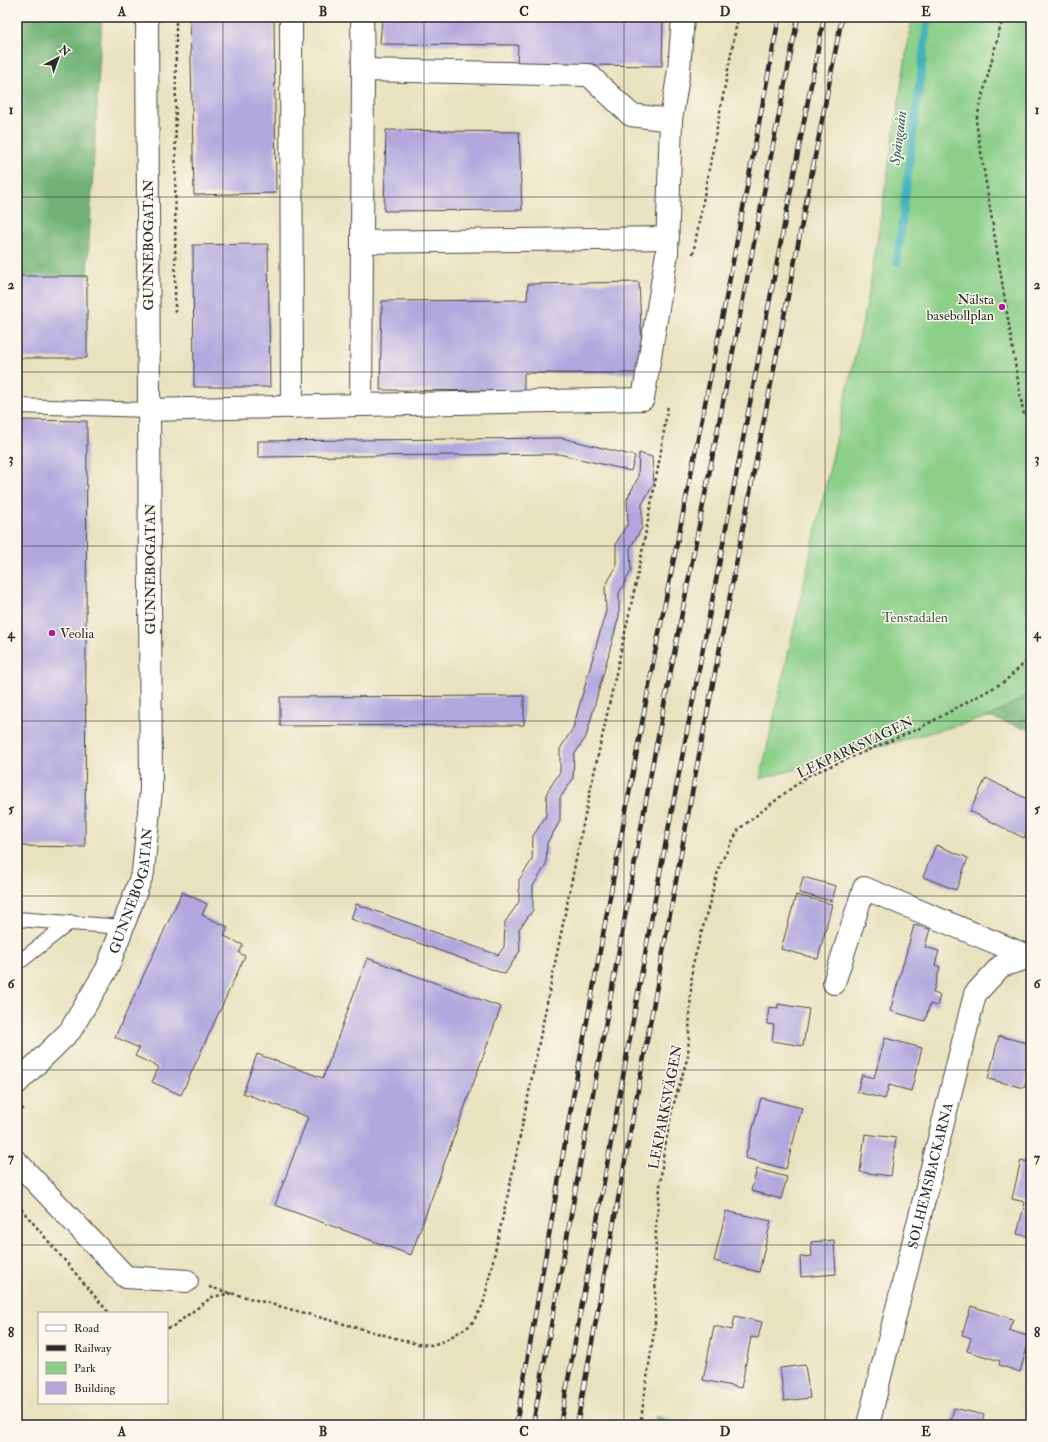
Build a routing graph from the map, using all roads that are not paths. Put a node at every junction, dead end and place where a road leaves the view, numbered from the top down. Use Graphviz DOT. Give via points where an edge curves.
graph roads {
  1 [pos="147,17"];
  2 [pos="291,17"];
  3 [pos="362,17"];
  4 [pos="683,17"];
  5 [pos="364,70"];
  6 [pos="671,120"];
  7 [pos="668,238"];
  8 [pos="362,242"];
  9 [pos="361,405"];
  10 [pos="17,406"];
  11 [pos="292,407"];
  12 [pos="149,410"];
  13 [pos="17,918"];
  14 [pos="70,922"];
  15 [pos="123,927"];
  16 [pos="1031,957"];
  17 [pos="17,960"];
  18 [pos="834,983"];
  19 [pos="17,1082"];
  20 [pos="17,1162"];
  21 [pos="187,1281"];
  22 [pos="868,1425"];
  1 -- 12 [label="street, GUNNEBOGATAN"];
  2 -- 11 [label="street"];
  3 -- 5 [label="street"];
  4 -- 6 [label="street" via="679,70"];
  5 -- 6 [label="street" via="589,76 631,115"];
  5 -- 8 [label="street"];
  6 -- 7 [label="street"];
  7 -- 8 [label="street"];
  7 -- 9 [label="street" via="668,253 643,399"];
  8 -- 9 [label="street"];
  9 -- 11 [label="street"];
  10 -- 12 [label="lane"];
  11 -- 12 [label="street"];
  12 -- 15 [label="street, GUNNEBOGATAN" via="151,790 143,872"];
  13 -- 14 [label="lane"];
  14 -- 15 [label="lane"];
  14 -- 17 [label="lane" via="22,960"];
  15 -- 19 [label="street, GUNNEBOGATAN" via="107,969 70,1031"];
  16 -- 18 [label="street" via="864,888"];
  16 -- 22 [label="street, SOLHEMSBACKARNA" via="1001,966 975,994"];
  20 -- 21 [label="street" via="126,1277"];
}
